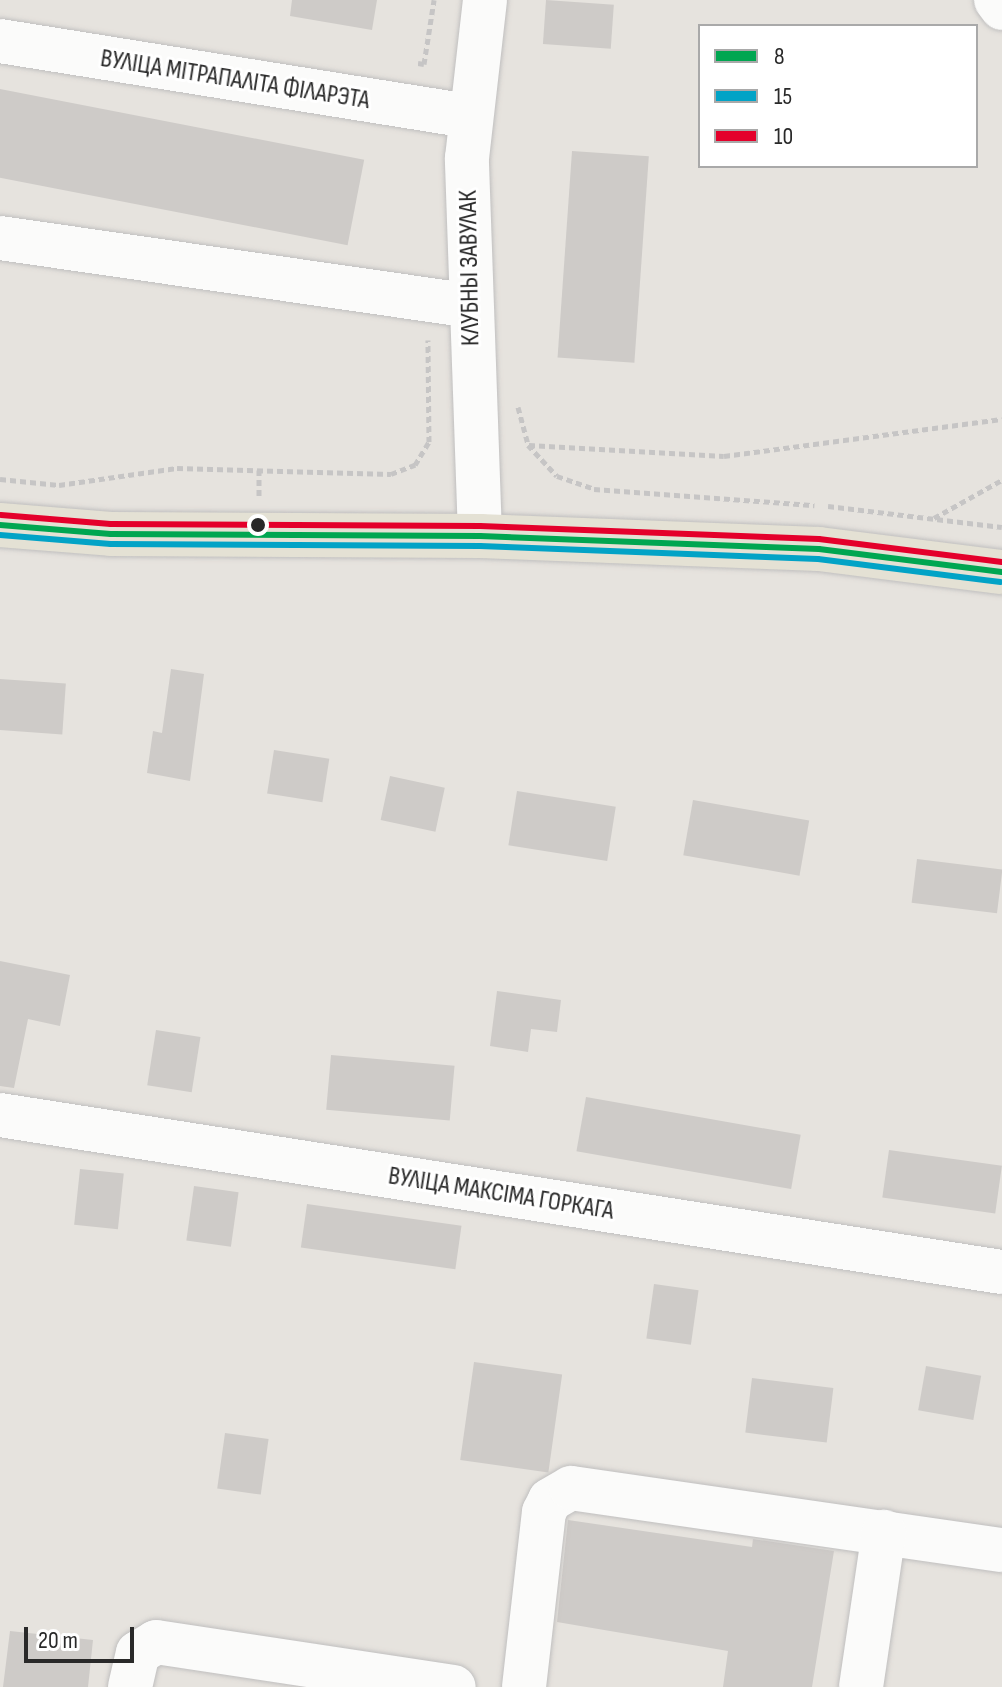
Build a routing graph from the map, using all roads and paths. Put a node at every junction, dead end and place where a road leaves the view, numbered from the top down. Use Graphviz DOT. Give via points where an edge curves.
graph roads {
  1 [pos="434,0"];
  2 [pos="485,0"];
  3 [pos="996,0"];
  4 [pos="1002,8"];
  5 [pos="0,41"];
  6 [pos="408,62"];
  7 [pos="470,116"];
  8 [pos="0,238"];
  9 [pos="449,304"];
  10 [pos="1002,419"];
  11 [pos="0,479"];
  12 [pos="1002,480"];
  13 [pos="934,518"];
  14 [pos="0,525"];
  15 [pos="1002,527"];
  16 [pos="480,536"];
  17 [pos="1002,572"];
  18 [pos="0,1115"];
  19 [pos="1002,1272"];
  20 [pos="884,1532"];
  21 [pos="1002,1550"];
  22 [pos="335,1678"];
  23 [pos="130,1687"];
  24 [pos="454,1687"];
  25 [pos="524,1687"];
  26 [pos="861,1687"];
  1 -- 6 [label="path" via="424,64"];
  2 -- 7 [label="street, КЛУБНЫ ЗАВУЛАК"];
  3 -- 4 [label="street"];
  5 -- 7 [label="street, ВУЛІЦА МІТРАПАЛІТА ФІЛАРЭТА"];
  7 -- 9 [label="street, КЛУБНЫ ЗАВУЛАК"];
  8 -- 9 [label="street"];
  9 -- 11 [label="path" via="429,442 415,465 391,474 177,468 59,485"];
  9 -- 16 [label="street, КЛУБНЫ ЗАВУЛАК"];
  10 -- 13 [label="path" via="724,456 528,445 557,476 594,489"];
  12 -- 13 [label="path"];
  13 -- 15 [label="path"];
  14 -- 16 [label="main road" via="214,536"];
  16 -- 17 [label="main road" via="819,549"];
  18 -- 19 [label="street, ВУЛІЦА МАКСІМА ГОРКАГА"];
  20 -- 21 [label="street"];
  20 -- 25 [label="street" via="585,1488 559,1492 544,1512"];
  20 -- 26 [label="street"];
  22 -- 23 [label="street" via="156,1642 138,1653"];
  22 -- 24 [label="street"];
}
